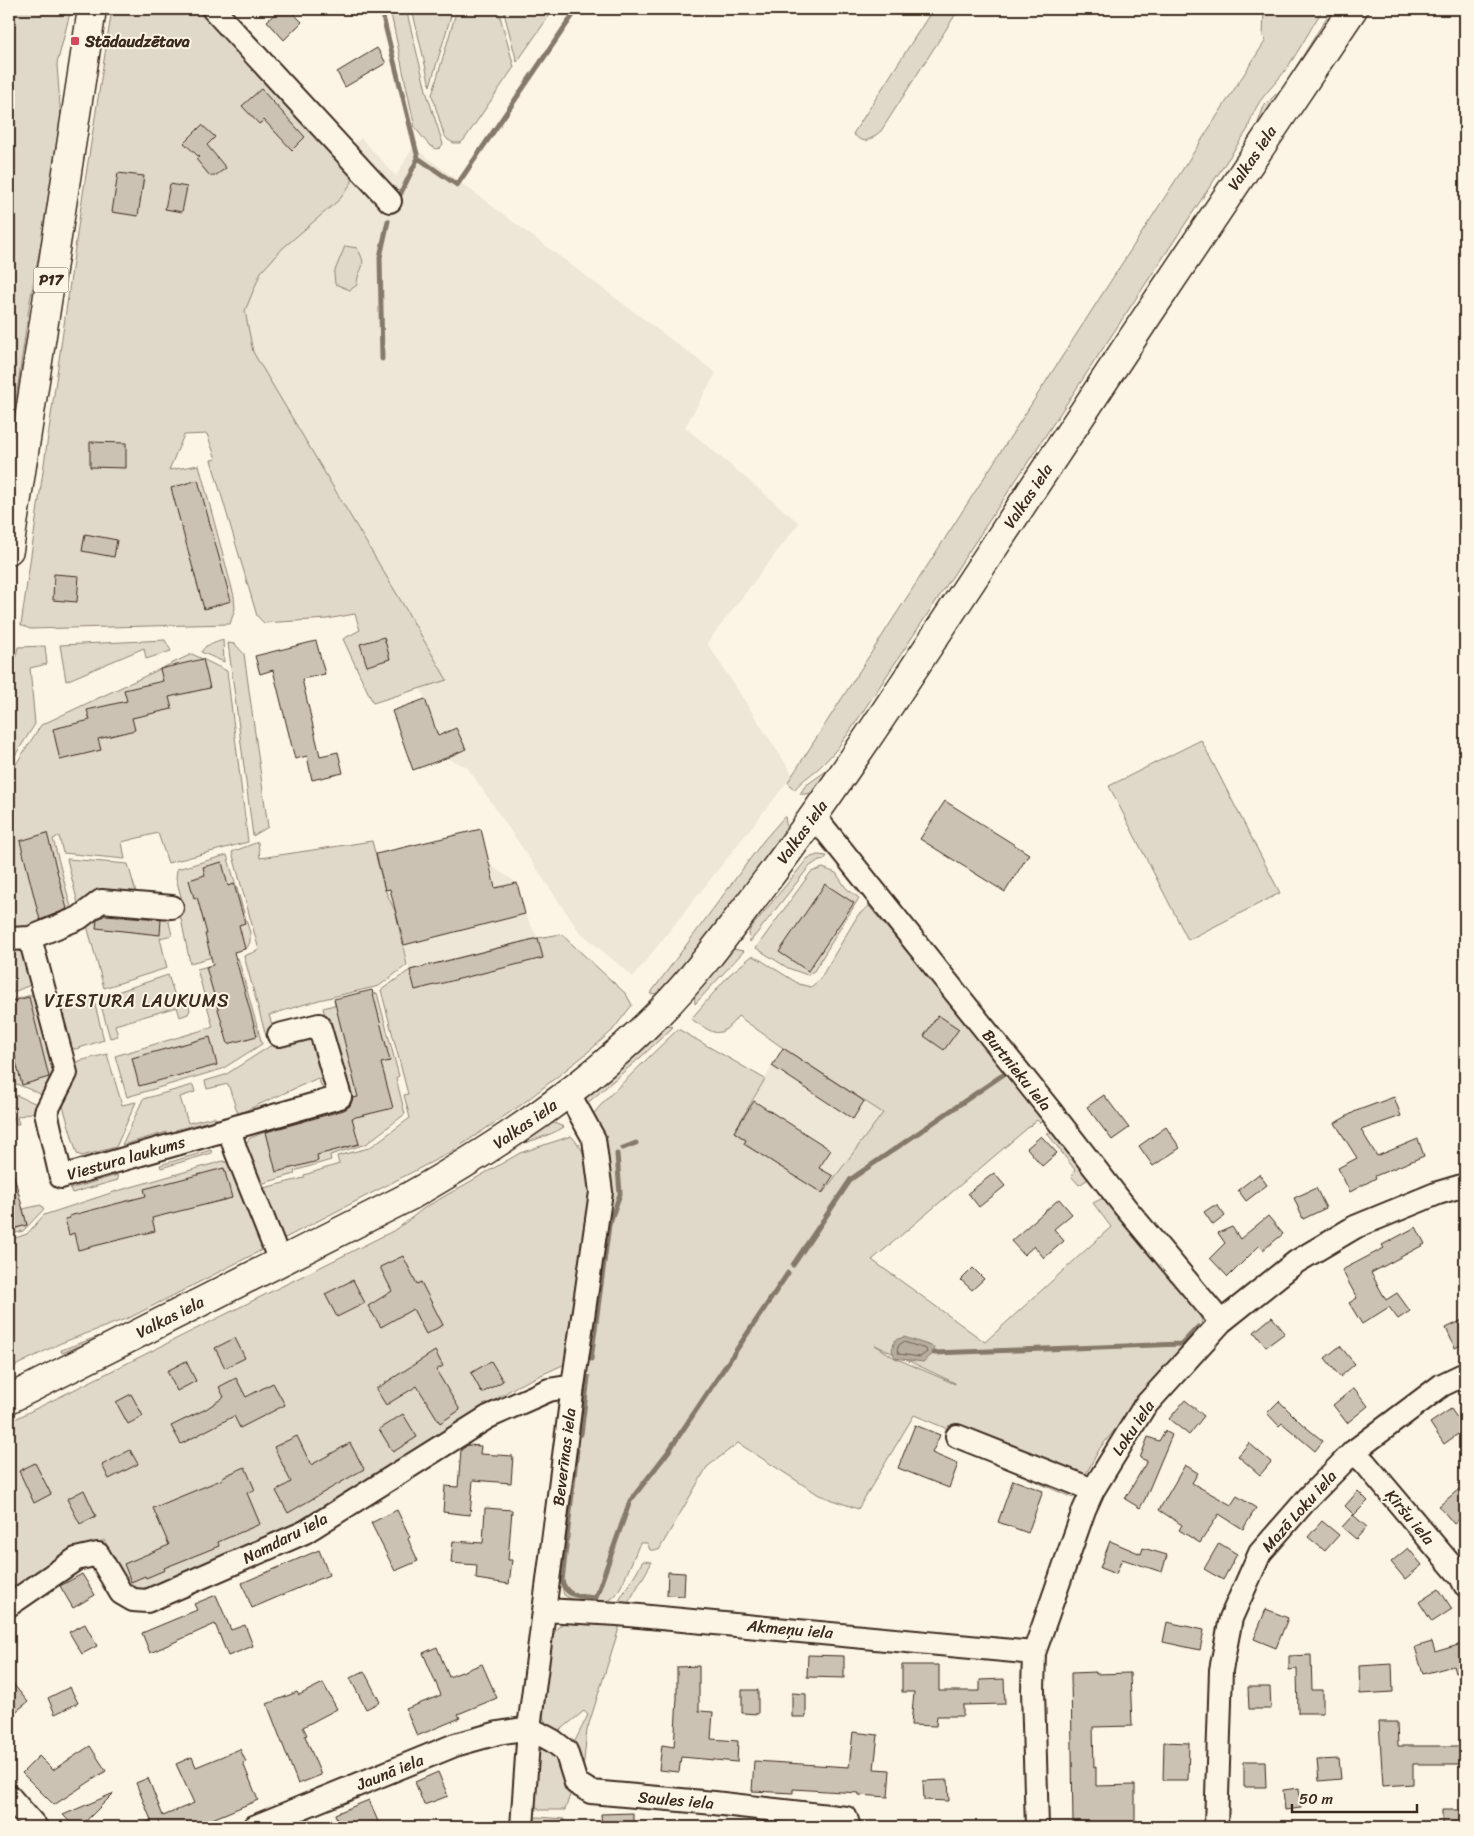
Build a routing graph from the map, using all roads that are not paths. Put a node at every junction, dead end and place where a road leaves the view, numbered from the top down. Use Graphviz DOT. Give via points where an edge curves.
graph roads {
  1 [pos="92,9"];
  2 [pos="213,9"];
  3 [pos="1353,9"];
  4 [pos="390,201"];
  5 [pos="9,550"];
  6 [pos="815,817"];
  7 [pos="172,907"];
  8 [pos="20,939"];
  9 [pos="279,1035"];
  10 [pos="569,1094"];
  11 [pos="229,1129"];
  12 [pos="1465,1185"];
  13 [pos="280,1261"];
  14 [pos="1221,1322"];
  15 [pos="1465,1374"];
  16 [pos="573,1386"];
  17 [pos="9,1399"];
  18 [pos="957,1436"];
  19 [pos="1353,1452"];
  20 [pos="1092,1490"];
  21 [pos="1465,1585"];
  22 [pos="9,1605"];
  23 [pos="545,1610"];
  24 [pos="1034,1653"];
  25 [pos="529,1728"];
  26 [pos="9,1798"];
  27 [pos="36,1827"];
  28 [pos="254,1827"];
  29 [pos="522,1827"];
  30 [pos="849,1827"];
  31 [pos="1037,1827"];
  32 [pos="1216,1827"];
  1 -- 5 [label="main road, P17"];
  2 -- 4 [label="street"];
  3 -- 6 [label="main road, Valkas iela"];
  6 -- 10 [label="main road, Valkas iela" via="706,962 656,1016"];
  6 -- 14 [label="street, Burtnieku iela" via="1125,1207"];
  7 -- 8 [label="street, Viestura laukums" via="101,901 79,918"];
  8 -- 11 [label="street, Viestura laukums" via="66,1073 46,1112 61,1177"];
  9 -- 11 [label="street, Viestura laukums" via="319,1025 340,1097"];
  10 -- 13 [label="main road, Valkas iela" via="471,1161 410,1196"];
  10 -- 16 [label="street, Beverīnas iela" via="594,1139 601,1192"];
  11 -- 13 [label="street"];
  12 -- 14 [label="street, Loku iela" via="1355,1227 1296,1262"];
  13 -- 17 [label="main road, Valkas iela"];
  14 -- 20 [label="street, Loku iela" via="1144,1407"];
  15 -- 19 [label="street, Mazā Loku iela" via="1442,1384"];
  16 -- 22 [label="street, Namdaru iela" via="549,1390 488,1417 304,1532 147,1601 133,1600 121,1593 98,1554 76,1559"];
  16 -- 23 [label="street, Beverīnas iela"];
  18 -- 20 [label="street"];
  19 -- 21 [label="street, Ķiršu iela"];
  19 -- 32 [label="street, Mazā Loku iela" via="1260,1553 1231,1618 1221,1670"];
  20 -- 24 [label="street, Loku iela"];
  23 -- 24 [label="street, Akmeņu iela"];
  23 -- 25 [label="street, Beverīnas iela"];
  24 -- 31 [label="street, Loku iela"];
  25 -- 28 [label="street, Jaunā iela" via="455,1745"];
  25 -- 29 [label="street, Beverīnas iela"];
  25 -- 30 [label="street, Saules iela" via="566,1751 576,1783 591,1792 846,1818"];
  26 -- 27 [label="street"];
}
